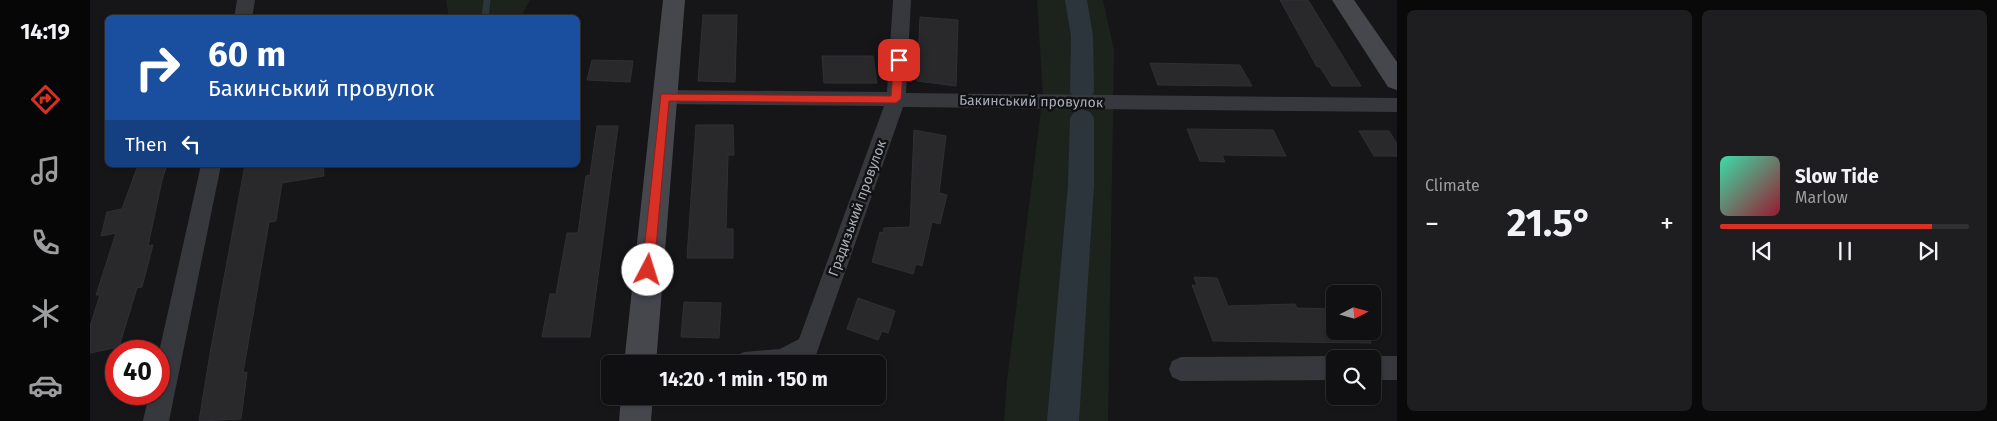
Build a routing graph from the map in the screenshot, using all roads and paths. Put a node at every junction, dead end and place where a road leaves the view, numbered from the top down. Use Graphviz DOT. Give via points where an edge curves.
graph roads {
  1 [pos="246,0"];
  2 [pos="674,0"];
  3 [pos="902,0"];
  4 [pos="1343,0"];
  5 [pos="244,15"];
  6 [pos="1397,81"];
  7 [pos="664,97"];
  8 [pos="896,99"];
  9 [pos="1397,105"];
  10 [pos="211,167"];
  11 [pos="641,355"];
  12 [pos="792,355"];
  13 [pos="1326,368"];
  14 [pos="1381,368"];
  15 [pos="1397,368"];
  16 [pos="1181,369"];
  17 [pos="636,405"];
  18 [pos="156,421"];
  19 [pos="635,421"];
  1 -- 5 [label="street"];
  2 -- 7 [label="street"];
  3 -- 8 [label="street, Градизький провулок"];
  4 -- 6 [label="street"];
  7 -- 8 [label="street, Бакинський провулок"];
  7 -- 11 [label="street"];
  8 -- 9 [label="street, Бакинський провулок"];
  8 -- 12 [label="street, Градизький провулок" via="808,347"];
  10 -- 18 [label="street"];
  13 -- 16 [label="street"];
  14 -- 15 [label="street"];
  17 -- 19 [label="street"];
}
